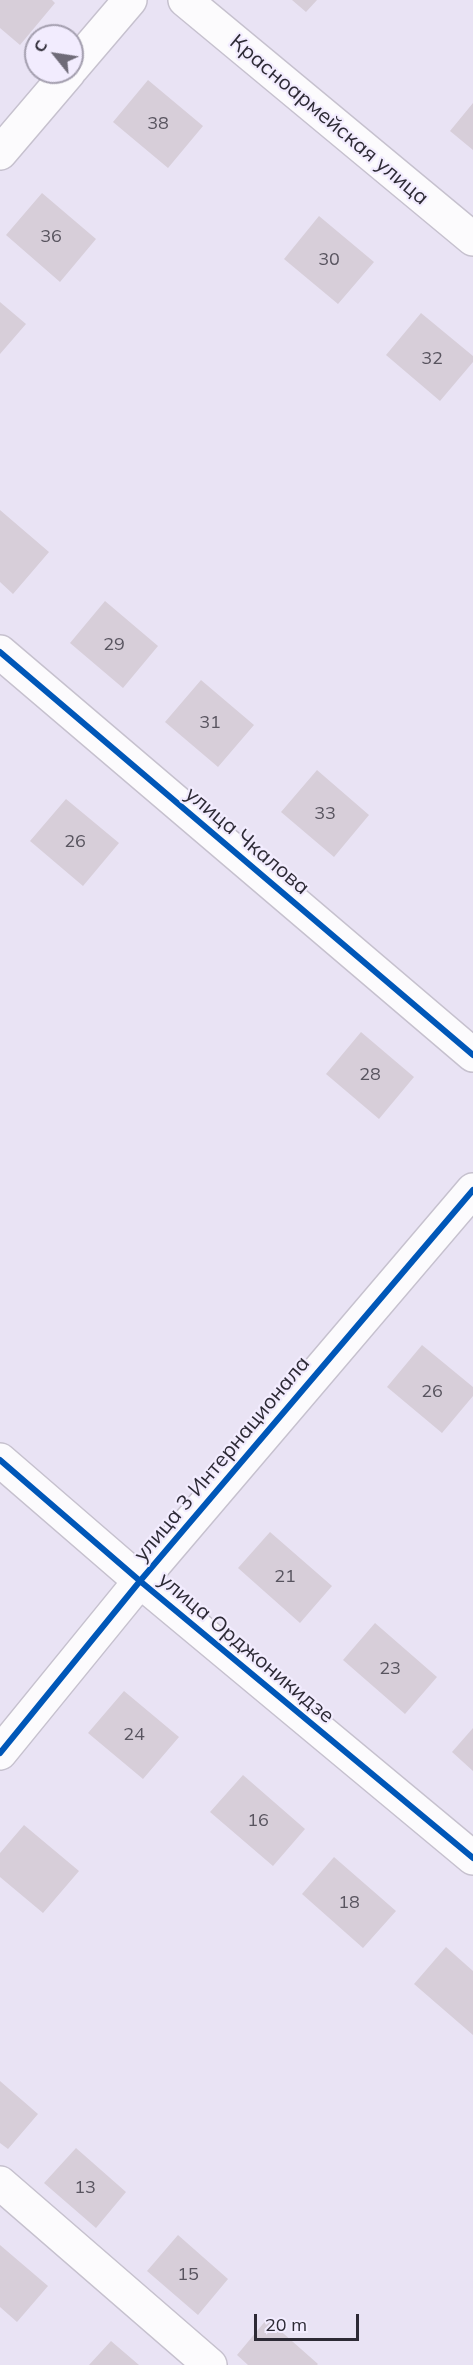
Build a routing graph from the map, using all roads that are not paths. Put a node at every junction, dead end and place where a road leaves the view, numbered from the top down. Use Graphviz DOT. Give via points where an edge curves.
graph roads {
  1 [pos="130,0"];
  2 [pos="185,0"];
  3 [pos="84,54"];
  4 [pos="59,84"];
  5 [pos="0,153"];
  6 [pos="473,239"];
  7 [pos="0,652"];
  8 [pos="473,1055"];
  9 [pos="473,1190"];
  10 [pos="0,1460"];
  11 [pos="140,1581"];
  12 [pos="0,1753"];
  13 [pos="473,1858"];
  14 [pos="0,2183"];
  15 [pos="210,2365"];
  1 -- 3 [label="street"];
  2 -- 6 [label="street, Красноармейская улица"];
  4 -- 5 [label="street"];
  7 -- 8 [label="street, улица Чкалова"];
  9 -- 11 [label="street, улица 3 Интернационала"];
  10 -- 11 [label="street, улица Орджоникидзе"];
  11 -- 12 [label="street, улица 3 Интернационала"];
  11 -- 13 [label="street, улица Орджоникидзе"];
  14 -- 15 [label="street"];
}
